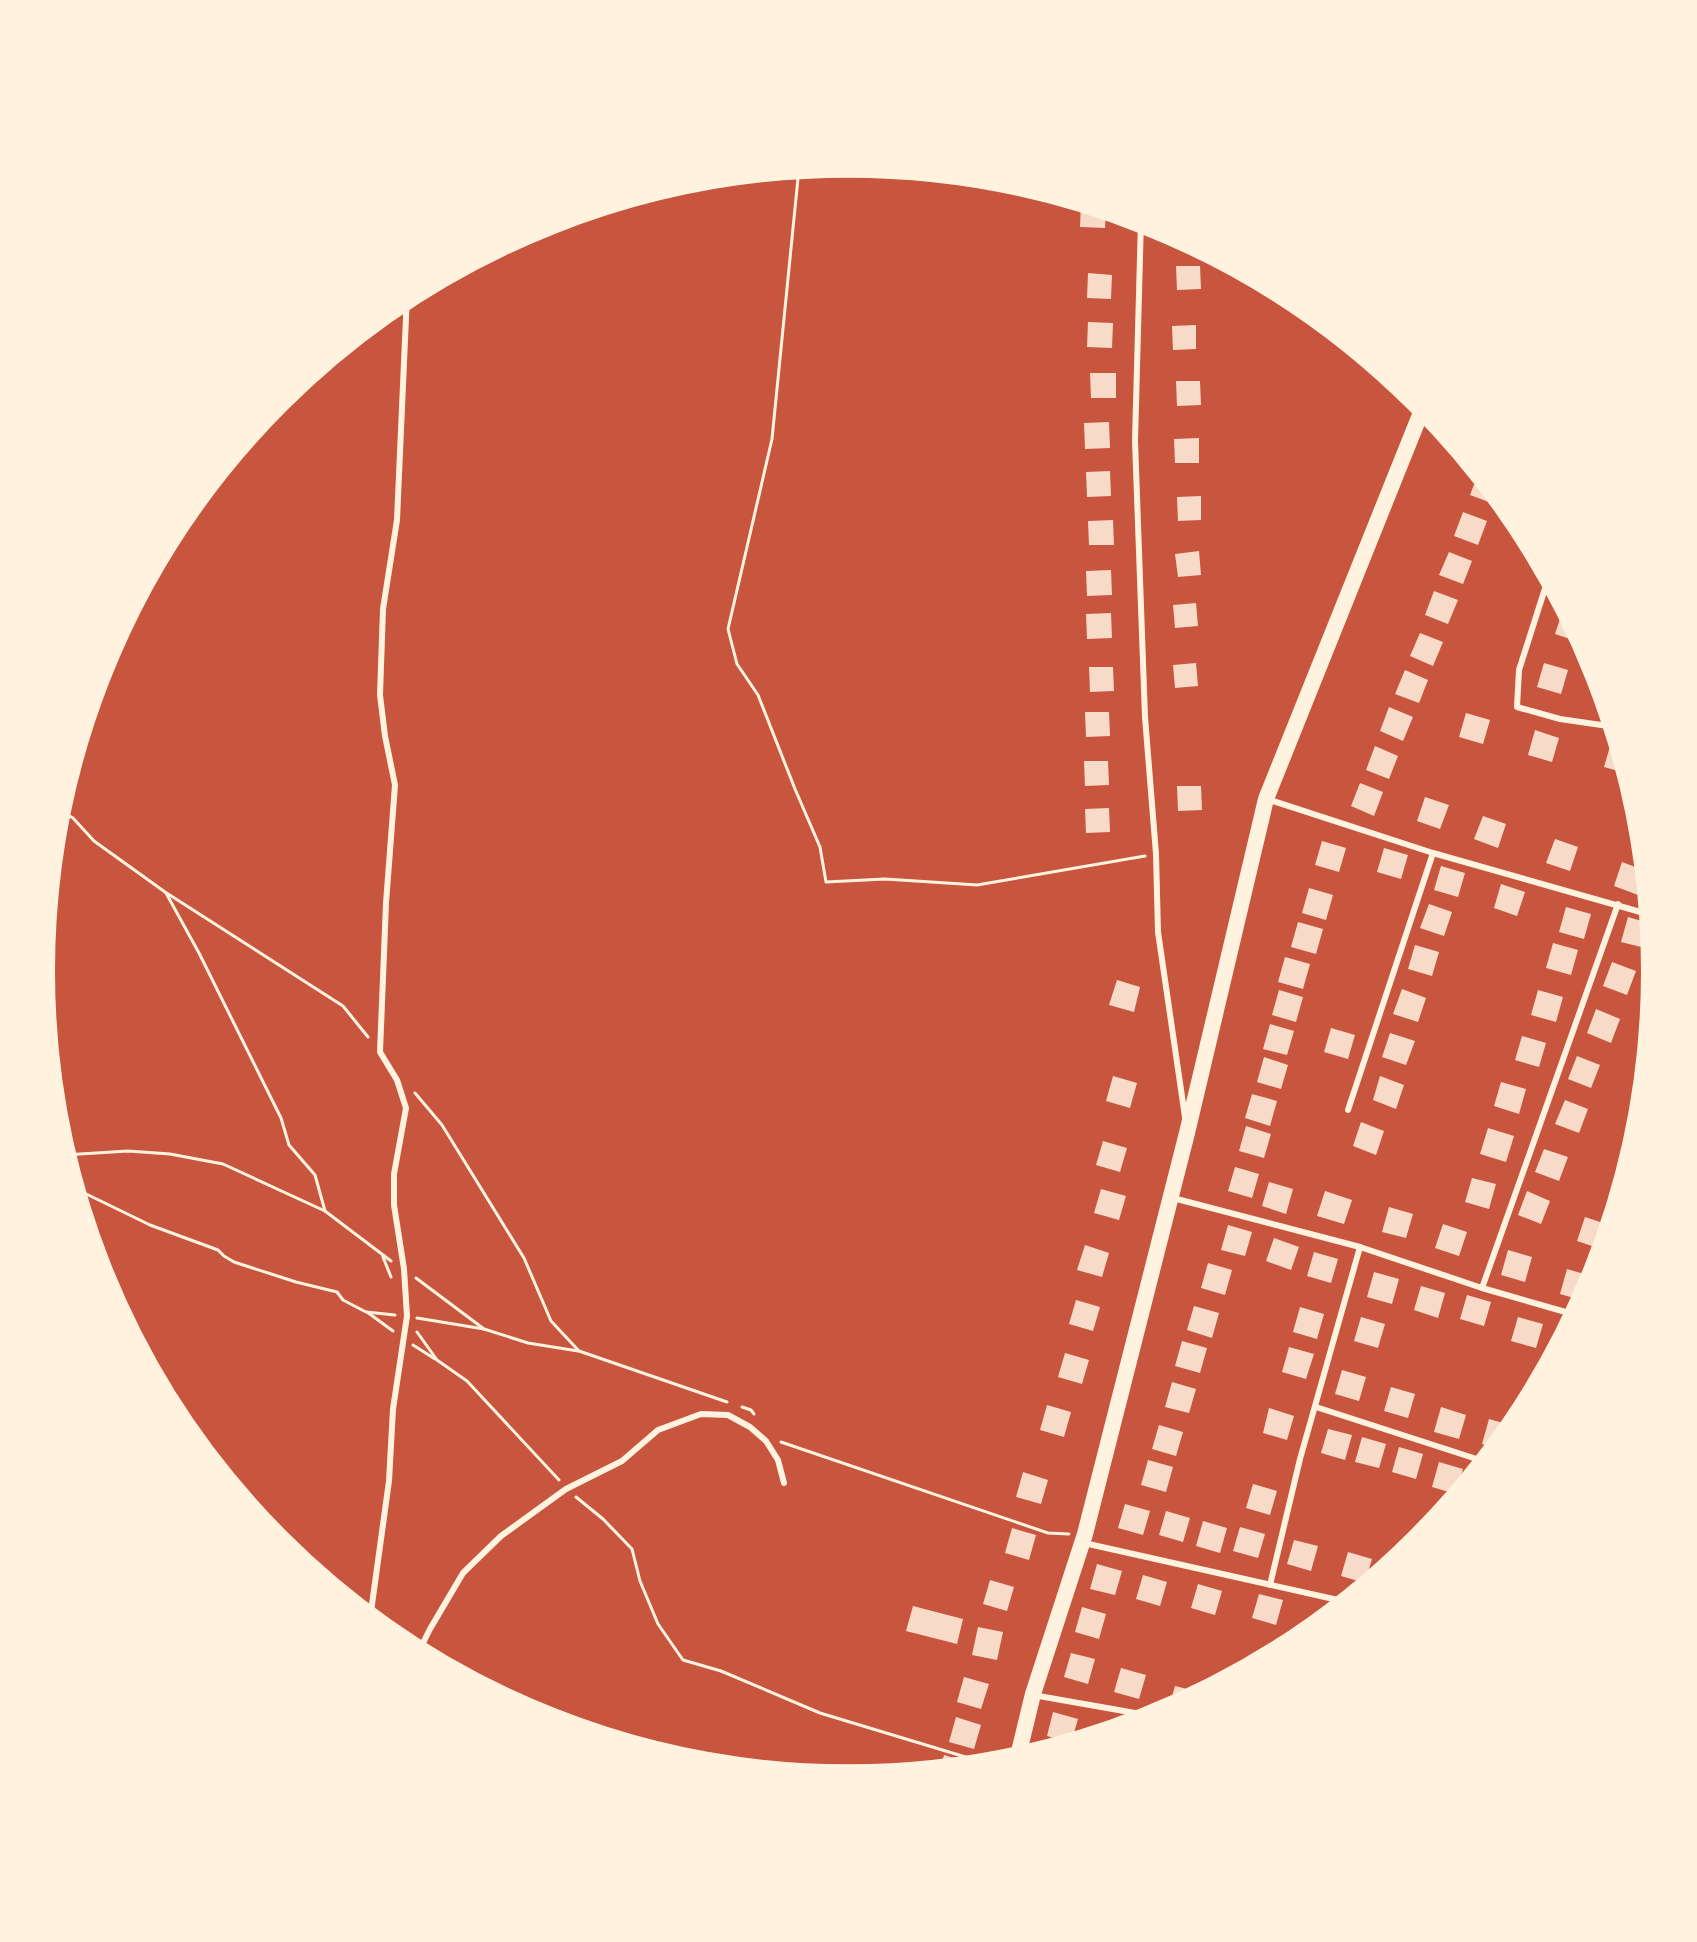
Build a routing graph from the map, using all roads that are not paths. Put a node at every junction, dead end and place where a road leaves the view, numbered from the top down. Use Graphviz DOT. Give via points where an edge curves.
graph roads {
  1 [pos="1141,229"];
  2 [pos="406,307"];
  3 [pos="1420,415"];
  4 [pos="1546,585"];
  5 [pos="1607,726"];
  6 [pos="1266,799"];
  7 [pos="1433,853"];
  8 [pos="1618,904"];
  9 [pos="1643,912"];
  10 [pos="1348,1110"];
  11 [pos="1187,1133"];
  12 [pos="1169,1197"];
  13 [pos="1360,1247"];
  14 [pos="1482,1288"];
  15 [pos="1569,1313"];
  16 [pos="1316,1407"];
  17 [pos="1478,1459"];
  18 [pos="784,1482"];
  19 [pos="1084,1539"];
  20 [pos="1270,1585"];
  21 [pos="1339,1600"];
  22 [pos="371,1610"];
  23 [pos="422,1645"];
  24 [pos="1033,1694"];
  25 [pos="1139,1714"];
  26 [pos="1020,1749"];
  1 -- 11 [label="street" via="1135,441 1146,717 1158,932"];
  2 -- 22 [label="street" via="397,520 383,609 380,695 395,785 380,1052 398,1080 406,1108 394,1174 394,1205 407,1316"];
  3 -- 6 [label="highway"];
  4 -- 5 [label="street" via="1519,670 1517,707"];
  6 -- 7 [label="street"];
  6 -- 11 [label="highway"];
  7 -- 8 [label="street"];
  7 -- 10 [label="street"];
  8 -- 9 [label="street"];
  8 -- 14 [label="street"];
  11 -- 12 [label="highway"];
  12 -- 13 [label="street"];
  12 -- 19 [label="highway"];
  13 -- 14 [label="street"];
  13 -- 16 [label="street"];
  14 -- 15 [label="street"];
  16 -- 17 [label="street"];
  16 -- 20 [label="street"];
  18 -- 23 [label="street" via="778,1460 766,1441 728,1415 700,1414 658,1430 621,1461 566,1489 501,1536 463,1573"];
  19 -- 20 [label="street"];
  19 -- 24 [label="highway"];
  20 -- 21 [label="street"];
  24 -- 25 [label="street"];
  24 -- 26 [label="highway"];
}
